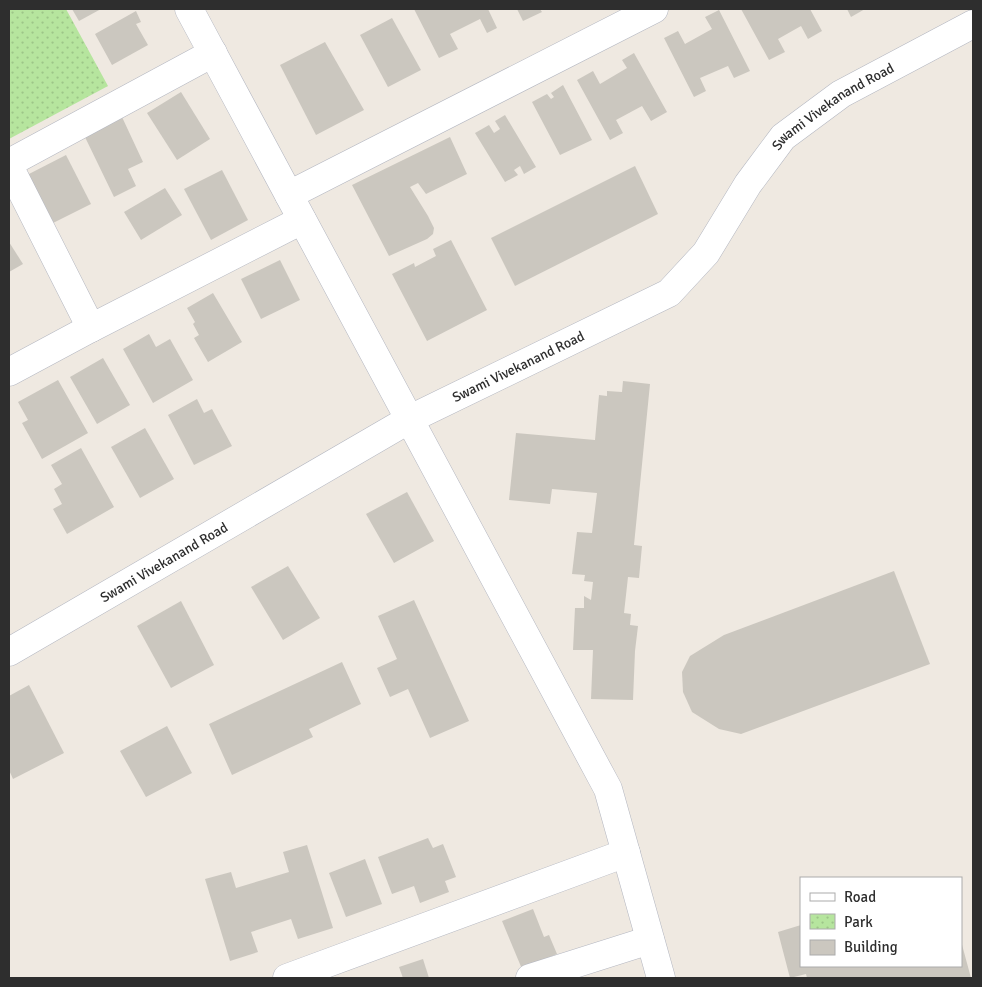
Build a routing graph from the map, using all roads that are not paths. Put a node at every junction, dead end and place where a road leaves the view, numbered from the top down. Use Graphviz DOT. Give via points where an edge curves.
graph roads {
  1 [pos="189,9"];
  2 [pos="654,9"];
  3 [pos="973,24"];
  4 [pos="213,53"];
  5 [pos="9,164"];
  6 [pos="290,196"];
  7 [pos="302,220"];
  8 [pos="92,328"];
  9 [pos="9,372"];
  10 [pos="410,419"];
  11 [pos="9,652"];
  12 [pos="626,853"];
  13 [pos="650,940"];
  14 [pos="287,978"];
  15 [pos="530,978"];
  16 [pos="661,978"];
  1 -- 4 [label="street"];
  2 -- 6 [label="street"];
  3 -- 10 [label="street, Swami Vivekanand Road" via="841,94 783,137 748,184 706,253 669,293"];
  4 -- 5 [label="street"];
  4 -- 6 [label="street"];
  5 -- 8 [label="street"];
  6 -- 7 [label="street"];
  7 -- 8 [label="street"];
  7 -- 10 [label="street"];
  8 -- 9 [label="street"];
  10 -- 11 [label="street, Swami Vivekanand Road"];
  10 -- 12 [label="street" via="608,789"];
  12 -- 13 [label="street"];
  12 -- 14 [label="street"];
  13 -- 15 [label="street"];
  13 -- 16 [label="street"];
}
